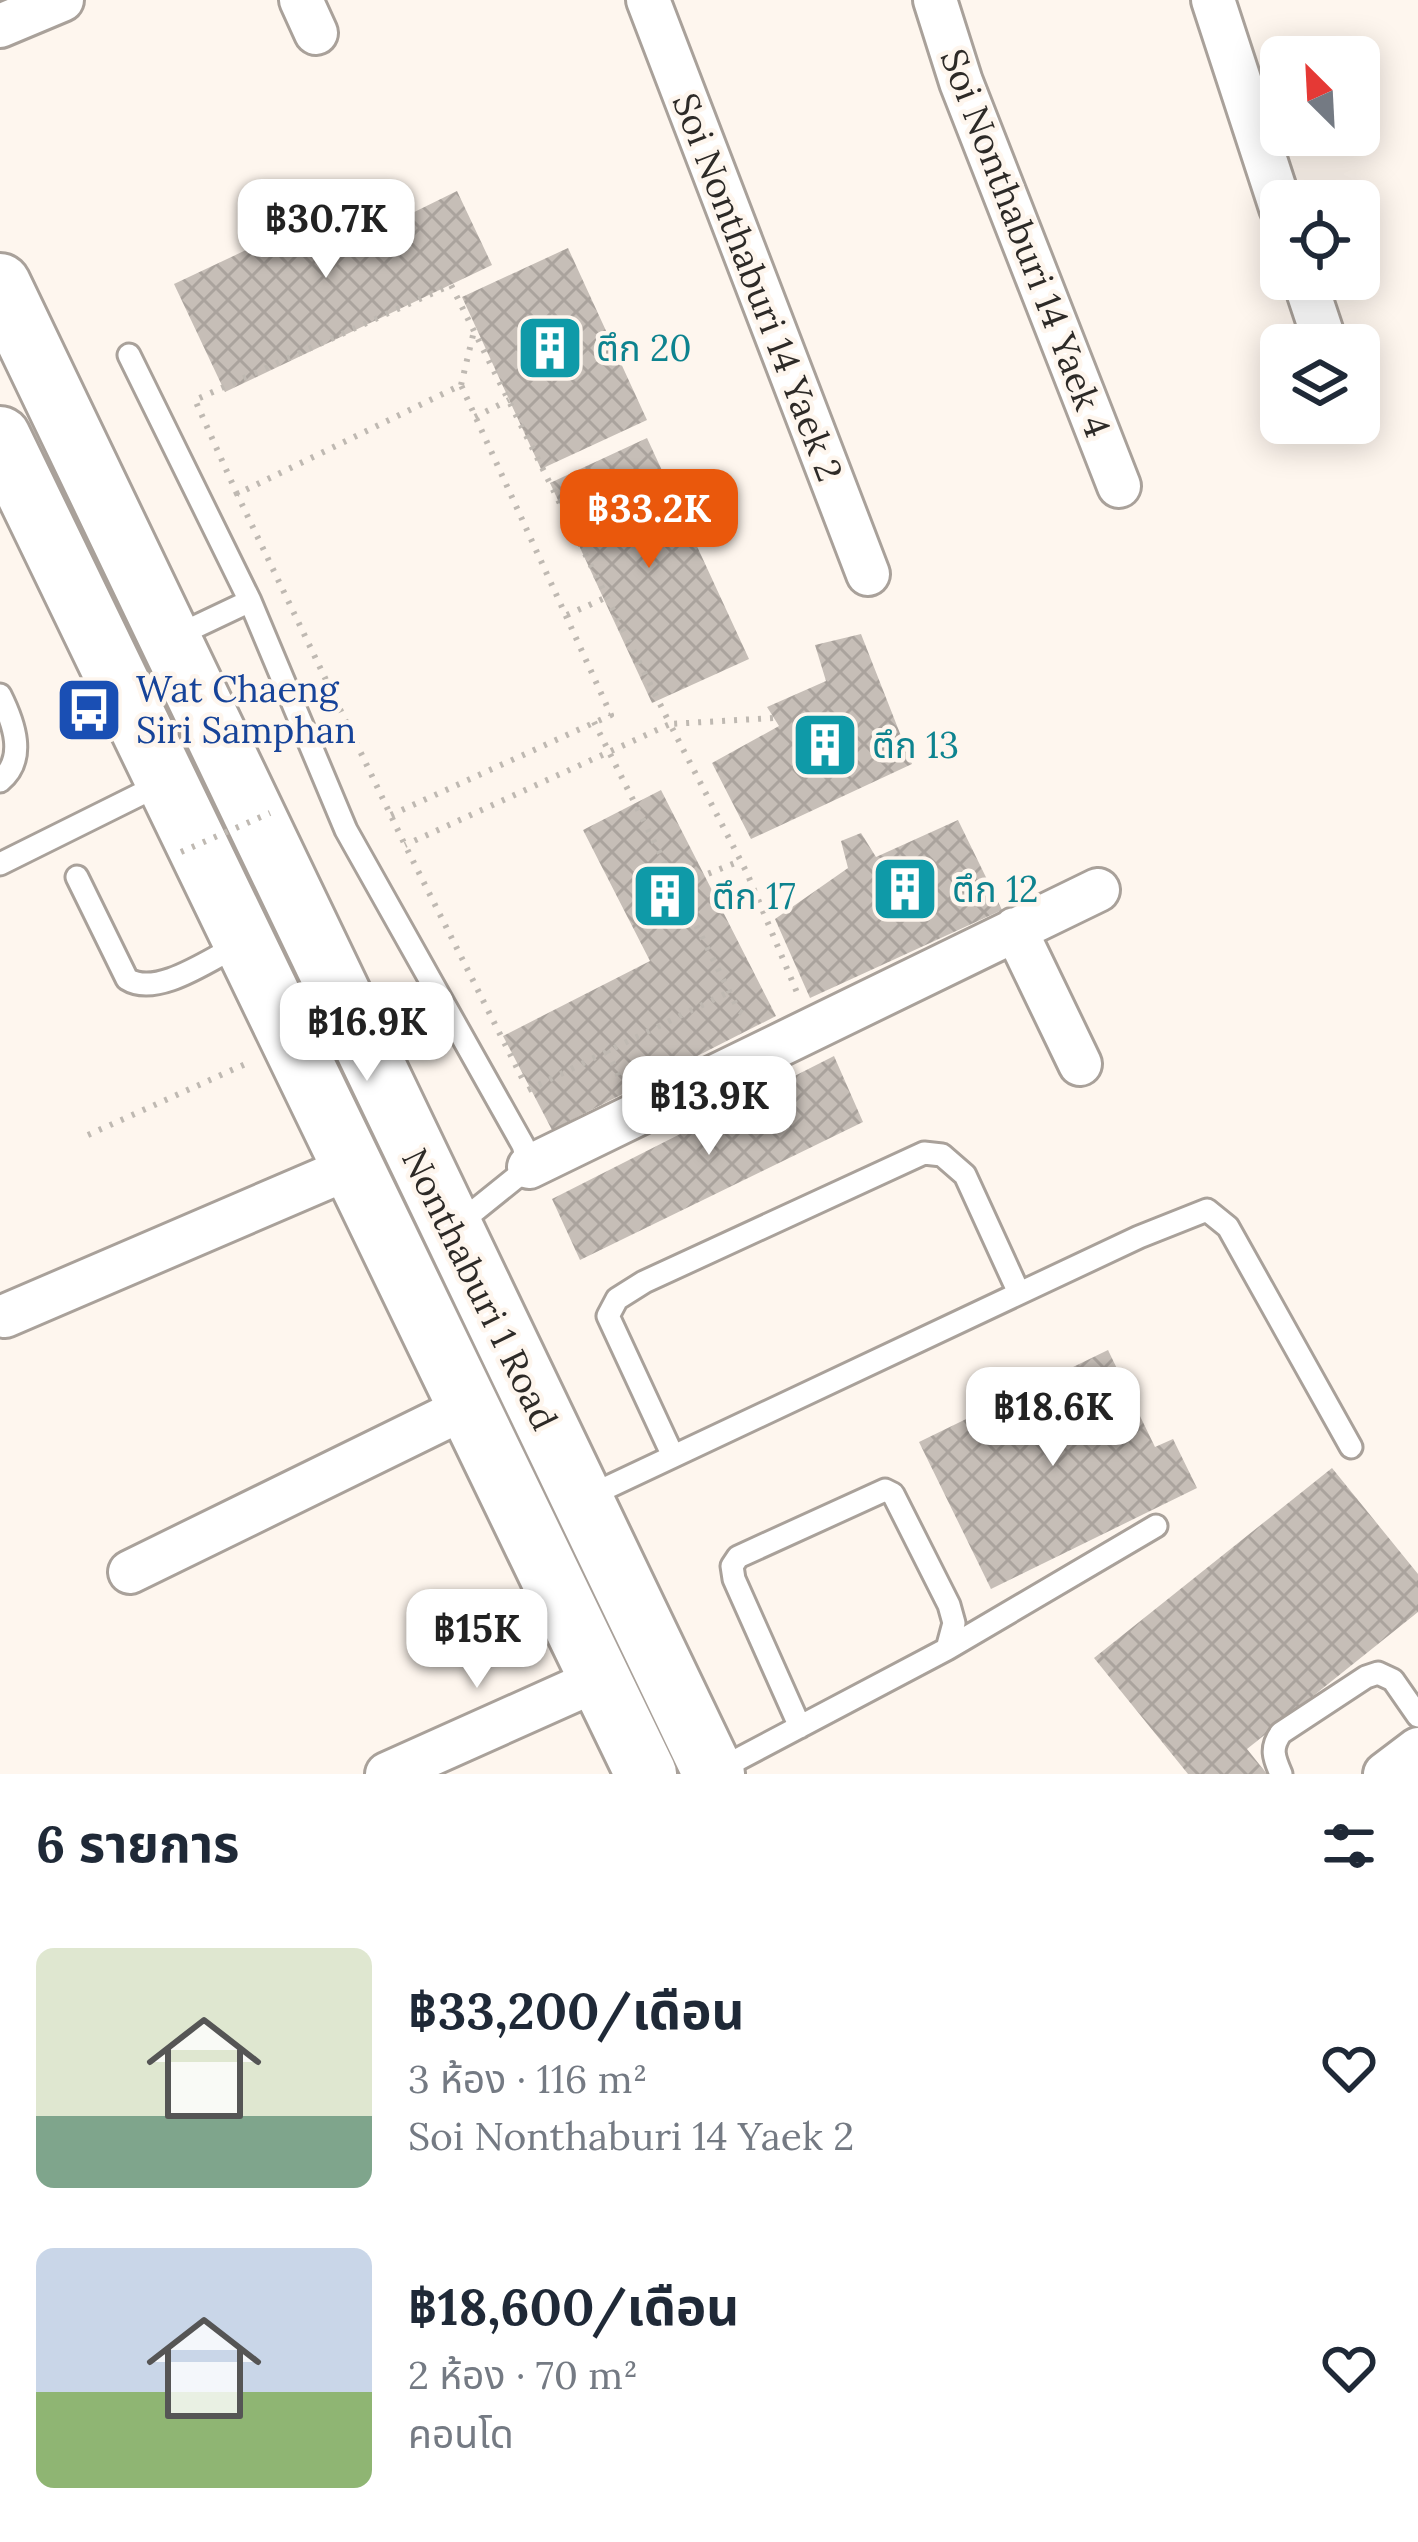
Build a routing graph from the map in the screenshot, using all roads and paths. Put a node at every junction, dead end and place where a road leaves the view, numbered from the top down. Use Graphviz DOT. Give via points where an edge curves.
graph roads {
  1 [pos="62,0"];
  2 [pos="648,0"];
  3 [pos="935,0"];
  4 [pos="1213,0"];
  5 [pos="0,26"];
  6 [pos="1272,180"];
  7 [pos="0,284"];
  8 [pos="474,331"];
  9 [pos="129,356"];
  10 [pos="460,385"];
  11 [pos="509,400"];
  12 [pos="475,417"];
  13 [pos="72,435"];
  14 [pos="4,456"];
  15 [pos="1119,486"];
  16 [pos="237,494"];
  17 [pos="868,574"];
  18 [pos="607,597"];
  19 [pos="250,602"];
  20 [pos="566,615"];
  21 [pos="169,639"];
  22 [pos="0,695"];
  23 [pos="773,718"];
  24 [pos="594,722"];
  25 [pos="670,724"];
  26 [pos="611,752"];
  27 [pos="0,781"];
  28 [pos="167,781"];
  29 [pos="270,813"];
  30 [pos="391,814"];
  31 [pos="405,844"];
  32 [pos="181,852"];
  33 [pos="740,861"];
  34 [pos="0,864"];
  35 [pos="77,877"];
  36 [pos="674,887"];
  37 [pos="1098,890"];
  38 [pos="1016,929"];
  39 [pos="245,943"];
  40 [pos="729,992"];
  41 [pos="754,1021"];
  42 [pos="812,1028"];
  43 [pos="293,1042"];
  44 [pos="1080,1064"];
  45 [pos="88,1136"];
  46 [pos="353,1166"];
  47 [pos="529,1167"];
  48 [pos="451,1228"];
  49 [pos="1019,1294"];
  50 [pos="5,1316"];
  51 [pos="469,1406"];
  52 [pos="1351,1447"];
  53 [pos="673,1456"];
  54 [pos="581,1500"];
  55 [pos="1156,1526"];
  56 [pos="130,1571"];
  57 [pos="947,1649"];
  58 [pos="599,1679"];
  59 [pos="800,1726"];
  60 [pos="1410,1751"];
  61 [pos="713,1773"];
  62 [pos="387,1774"];
  63 [pos="646,1774"];
  64 [pos="1281,1774"];
  1 -- 5 [label="street"];
  2 -- 17 [label="street, Soi Nonthaburi 14 Yaek 2"];
  3 -- 15 [label="street, Soi Nonthaburi 14 Yaek 4"];
  4 -- 6 [label="street"];
  7 -- 13 [label="main road, Nonthaburi 1 Road"];
  8 -- 10 [label="path"];
  8 -- 11 [label="path"];
  8 -- 16 [label="path" via="451,285 195,400"];
  9 -- 19 [label="lane"];
  10 -- 12 [label="path"];
  10 -- 16 [label="path"];
  11 -- 12 [label="path"];
  11 -- 18 [label="path"];
  12 -- 20 [label="path"];
  13 -- 14 [label="street"];
  13 -- 21 [label="main road, Nonthaburi 1 Road"];
  14 -- 28 [label="main road, Nonthaburi 1 Road"];
  16 -- 30 [label="path"];
  18 -- 20 [label="path"];
  18 -- 25 [label="path"];
  19 -- 21 [label="lane"];
  19 -- 47 [label="lane" via="346,830 524,1145"];
  20 -- 24 [label="path" via="611,715"];
  21 -- 48 [label="main road, Nonthaburi 1 Road"];
  22 -- 27 [label="lane" via="17,757"];
  23 -- 25 [label="path"];
  24 -- 26 [label="path"];
  24 -- 30 [label="path"];
  25 -- 26 [label="path"];
  25 -- 33 [label="path"];
  26 -- 31 [label="path"];
  26 -- 36 [label="path"];
  28 -- 34 [label="lane"];
  28 -- 39 [label="main road, Nonthaburi 1 Road"];
  29 -- 32 [label="path, bridge"];
  30 -- 31 [label="path"];
  31 -- 40 [label="path" via="528,1090"];
  33 -- 36 [label="path"];
  33 -- 42 [label="path"];
  35 -- 39 [label="lane" via="137,986"];
  36 -- 40 [label="path"];
  37 -- 38 [label="street"];
  38 -- 42 [label="street"];
  38 -- 44 [label="street"];
  39 -- 43 [label="main road, Nonthaburi 1 Road"];
  40 -- 41 [label="path"];
  42 -- 47 [label="street"];
  43 -- 45 [label="path"];
  43 -- 46 [label="main road, Nonthaburi 1 Road"];
  46 -- 50 [label="street"];
  46 -- 51 [label="main road, Nonthaburi 1 Road"];
  47 -- 48 [label="lane"];
  48 -- 54 [label="main road, Nonthaburi 1 Road"];
  49 -- 52 [label="lane" via="1207,1210 1228,1228"];
  49 -- 53 [label="lane"];
  49 -- 53 [label="lane" via="965,1174 942,1155 924,1154 644,1282 617,1299 608,1316"];
  51 -- 56 [label="street"];
  51 -- 58 [label="main road, Nonthaburi 1 Road"];
  53 -- 54 [label="lane"];
  54 -- 61 [label="main road, Nonthaburi 1 Road"];
  55 -- 57 [label="lane"];
  57 -- 59 [label="lane"];
  57 -- 59 [label="lane" via="950,1605 885,1490 738,1557 734,1579"];
  58 -- 62 [label="street"];
  58 -- 63 [label="main road, Nonthaburi 1 Road"];
  59 -- 61 [label="lane"];
  60 -- 64 [label="lane" via="1393,1680 1378,1673 1281,1733 1273,1754"];
}
